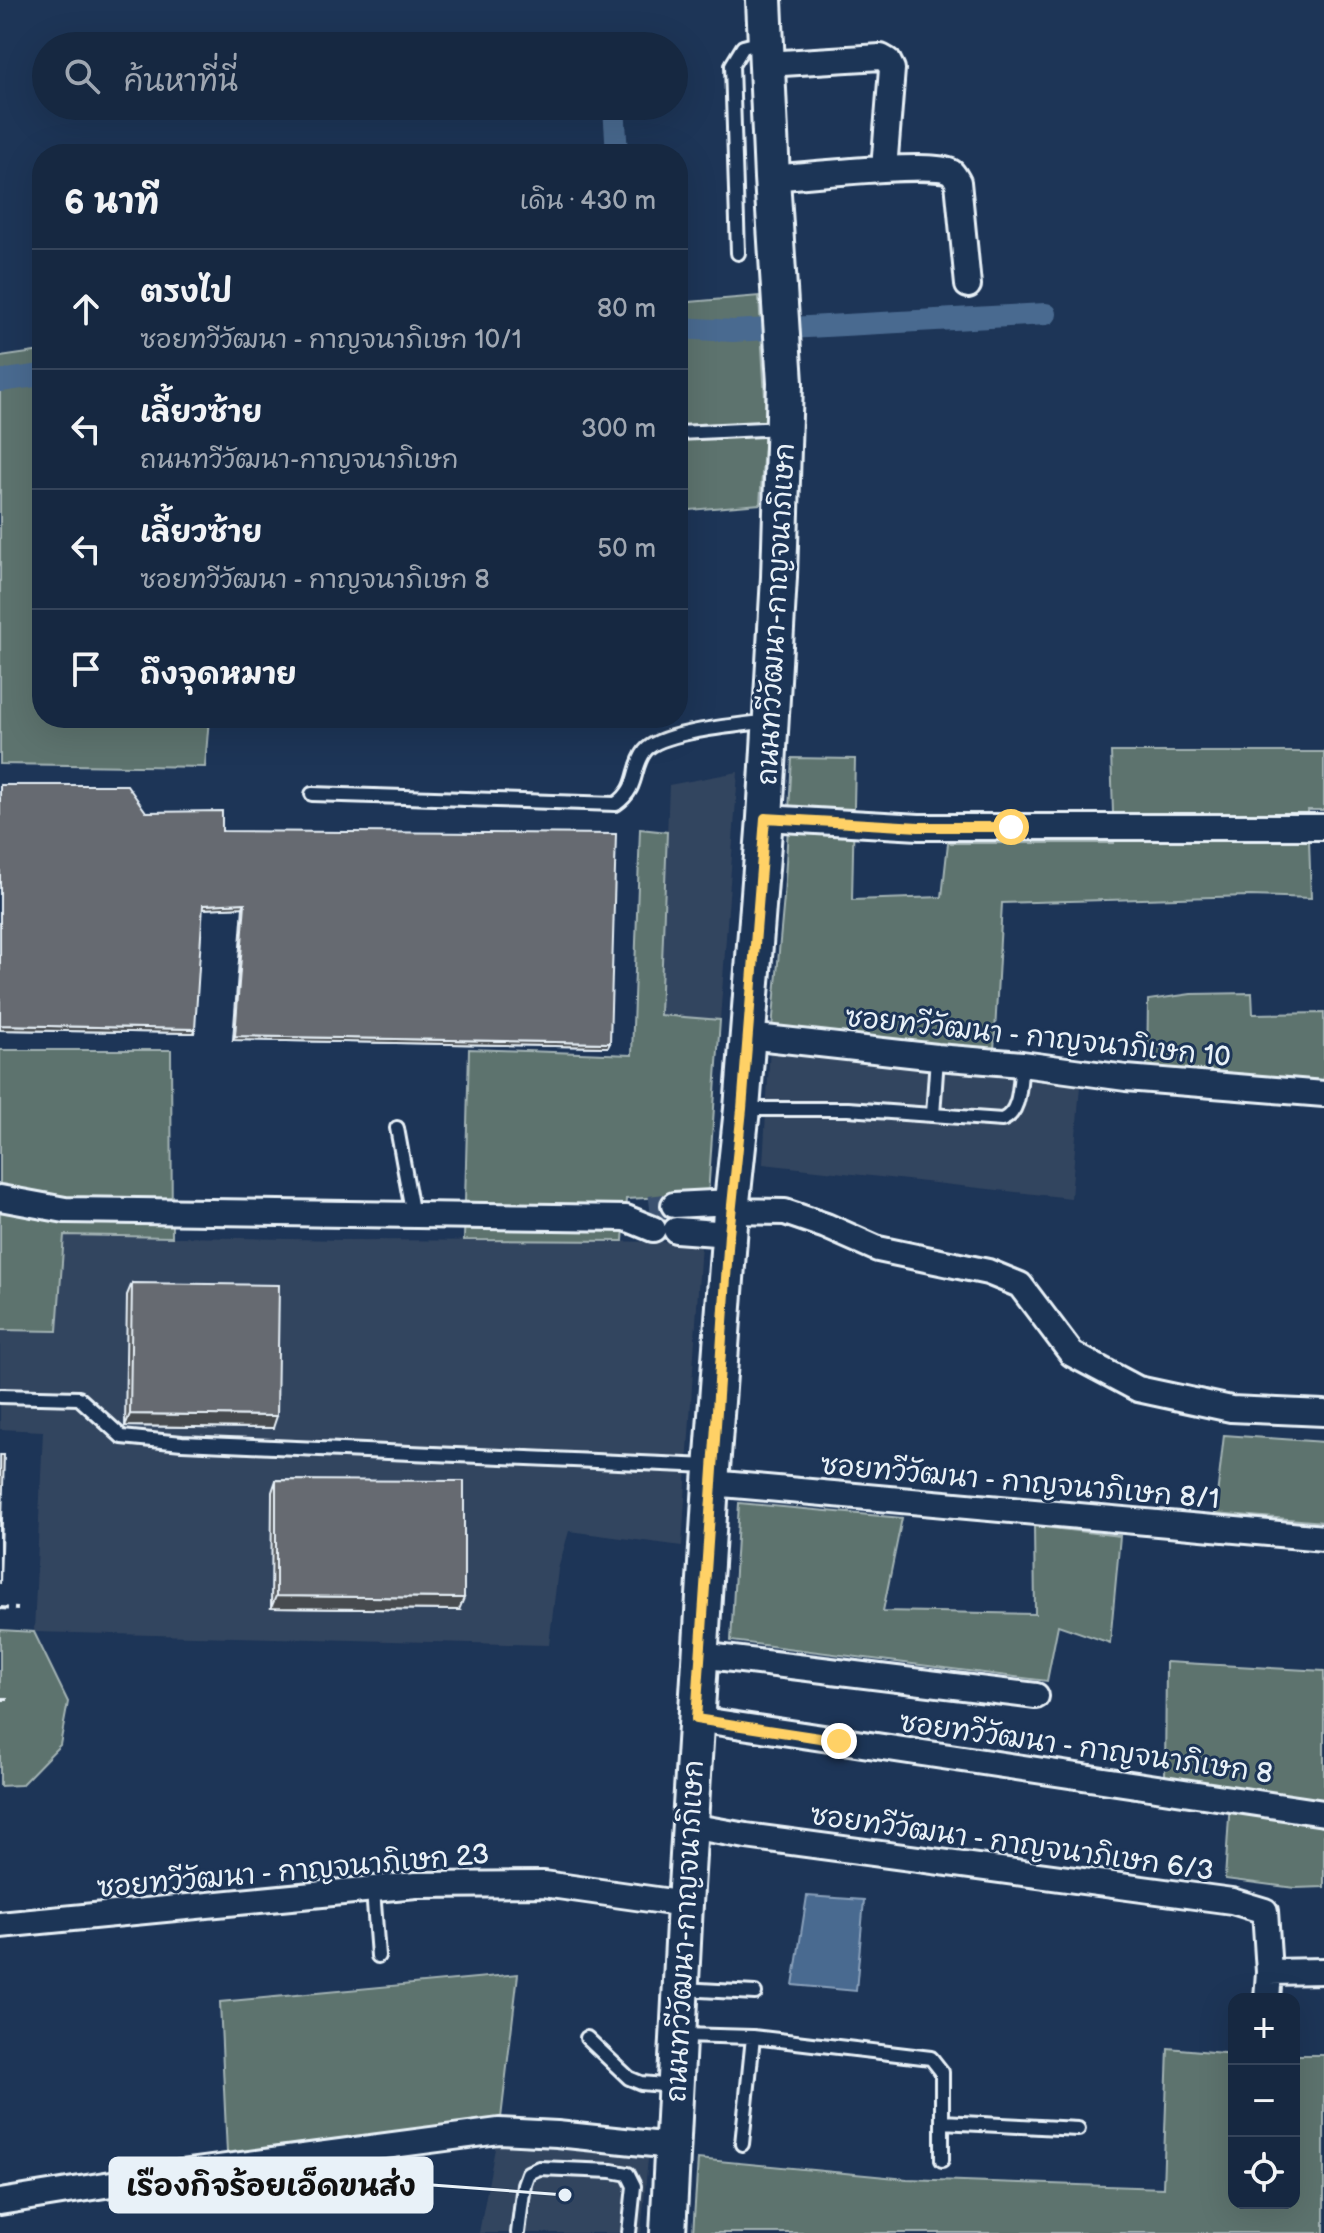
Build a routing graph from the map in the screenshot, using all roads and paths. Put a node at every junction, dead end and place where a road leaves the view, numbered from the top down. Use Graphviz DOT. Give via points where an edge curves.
graph roads {
  1 [pos="764,0"];
  2 [pos="765,53"];
  3 [pos="884,169"];
  4 [pos="772,178"];
  5 [pos="738,253"];
  6 [pos="968,285"];
  7 [pos="785,428"];
  8 [pos="688,433"];
  9 [pos="770,721"];
  10 [pos="312,794"];
  11 [pos="765,818"];
  12 [pos="1324,827"];
  13 [pos="747,1036"];
  14 [pos="937,1057"];
  15 [pos="1022,1064"];
  16 [pos="1324,1094"];
  17 [pos="742,1109"];
  18 [pos="933,1115"];
  19 [pos="397,1128"];
  20 [pos="0,1198"];
  21 [pos="731,1215"];
  22 [pos="413,1216"];
  23 [pos="0,1396"];
  24 [pos="1324,1413"];
  25 [pos="711,1475"];
  26 [pos="1324,1538"];
  27 [pos="0,1608"];
  28 [pos="18,1609"];
  29 [pos="700,1655"];
  30 [pos="1036,1696"];
  31 [pos="0,1699"];
  32 [pos="14,1699"];
  33 [pos="696,1719"];
  34 [pos="1324,1813"];
  35 [pos="690,1826"];
  36 [pos="373,1890"];
  37 [pos="685,1904"];
  38 [pos="0,1925"];
  39 [pos="378,1956"];
  40 [pos="1324,1971"];
  41 [pos="1269,1972"];
  42 [pos="681,1989"];
  43 [pos="755,1993"];
  44 [pos="1267,1993"];
  45 [pos="678,2034"];
  46 [pos="753,2037"];
  47 [pos="587,2038"];
  48 [pos="676,2087"];
  49 [pos="942,2122"];
  50 [pos="1078,2129"];
  51 [pos="742,2144"];
  52 [pos="672,2146"];
  53 [pos="942,2160"];
  54 [pos="0,2202"];
  55 [pos="518,2233"];
  56 [pos="629,2233"];
  57 [pos="668,2233"];
  1 -- 2 [label="street, ถนนทวีวัฒนา-กาญจนาภิเษก"];
  2 -- 3 [label="street" via="888,61 892,69"];
  2 -- 4 [label="street, ถนนทวีวัฒนา-กาญจนาภิเษก"];
  2 -- 5 [label="lane" via="743,47 732,65"];
  3 -- 4 [label="street"];
  3 -- 6 [label="street" via="951,172 958,182"];
  4 -- 7 [label="street, ถนนทวีวัฒนา-กาญจนาภิเษก"];
  7 -- 8 [label="lane"];
  7 -- 9 [label="street, ถนนทวีวัฒนา-กาญจนาภิเษก"];
  9 -- 10 [label="lane" via="657,740 644,752 628,795 616,804"];
  9 -- 11 [label="street, ถนนทวีวัฒนา-กาญจนาภิเษก"];
  11 -- 12 [label="street" via="919,827"];
  11 -- 13 [label="street, ถนนทวีวัฒนา-กาญจนาภิเษก"];
  13 -- 14 [label="street, ซอยทวีวัฒนา - กาญจนาภิเษก 10"];
  13 -- 17 [label="street, ถนนทวีวัฒนา-กาญจนาภิเษก"];
  14 -- 15 [label="street, ซอยทวีวัฒนา - กาญจนาภิเษก 10"];
  14 -- 18 [label="lane"];
  15 -- 16 [label="street, ซอยทวีวัฒนา - กาญจนาภิเษก 10"];
  15 -- 18 [label="lane" via="1017,1103 1008,1118"];
  17 -- 18 [label="lane"];
  17 -- 21 [label="street, ถนนทวีวัฒนา-กาญจนาภิเษก"];
  19 -- 22 [label="lane"];
  20 -- 22 [label="street" via="65,1210"];
  21 -- 22 [label="street"];
  21 -- 24 [label="street" via="785,1212 878,1249 988,1272 1020,1285 1072,1354 1138,1389 1231,1409"];
  21 -- 25 [label="street, ถนนทวีวัฒนา-กาญจนาภิเษก"];
  23 -- 25 [label="lane" via="79,1398 122,1437"];
  25 -- 26 [label="street, ซอยทวีวัฒนา - กาญจนาภิเษก 8/1"];
  25 -- 29 [label="street, ถนนทวีวัฒนา-กาญจนาภิเษก"];
  27 -- 28 [label="path"];
  29 -- 30 [label="street"];
  29 -- 33 [label="street, ถนนทวีวัฒนา-กาญจนาภิเษก"];
  31 -- 32 [label="path"];
  33 -- 34 [label="street, ซอยทวีวัฒนา - กาญจนาภิเษก 8"];
  33 -- 35 [label="street, ถนนทวีวัฒนา-กาญจนาภิเษก"];
  35 -- 37 [label="street, ถนนทวีวัฒนา-กาญจนาภิเษก"];
  35 -- 41 [label="street, ซอยทวีวัฒนา - กาญจนาภิเษก 6/3" via="1232,1901 1265,1911"];
  36 -- 37 [label="street, ซอยทวีวัฒนา - กาญจนาภิเษก 23" via="528,1883"];
  36 -- 38 [label="street, ซอยทวีวัฒนา - กาญจนาภิเษก 23"];
  36 -- 39 [label="lane"];
  37 -- 42 [label="street, ถนนทวีวัฒนา-กาญจนาภิเษก"];
  40 -- 41 [label="street"];
  41 -- 44 [label="street, ซอยทวีวัฒนา - กาญจนาภิเษก 6/3"];
  42 -- 43 [label="lane"];
  42 -- 45 [label="street, ถนนทวีวัฒนา-กาญจนาภิเษก"];
  45 -- 46 [label="lane"];
  45 -- 48 [label="street, ถนนทวีวัฒนา-กาญจนาภิเษก"];
  46 -- 49 [label="lane" via="931,2058 942,2072"];
  46 -- 51 [label="lane"];
  47 -- 48 [label="lane" via="629,2078"];
  48 -- 52 [label="street, ถนนทวีวัฒนา-กาญจนาภิเษก"];
  49 -- 50 [label="lane"];
  49 -- 53 [label="lane"];
  52 -- 54 [label="street" via="499,2131"];
  52 -- 57 [label="street, ถนนทวีวัฒนา-กาญจนาภิเษก"];
  55 -- 56 [label="lane" via="524,2184 528,2173 539,2168 628,2174 634,2186"];
}
